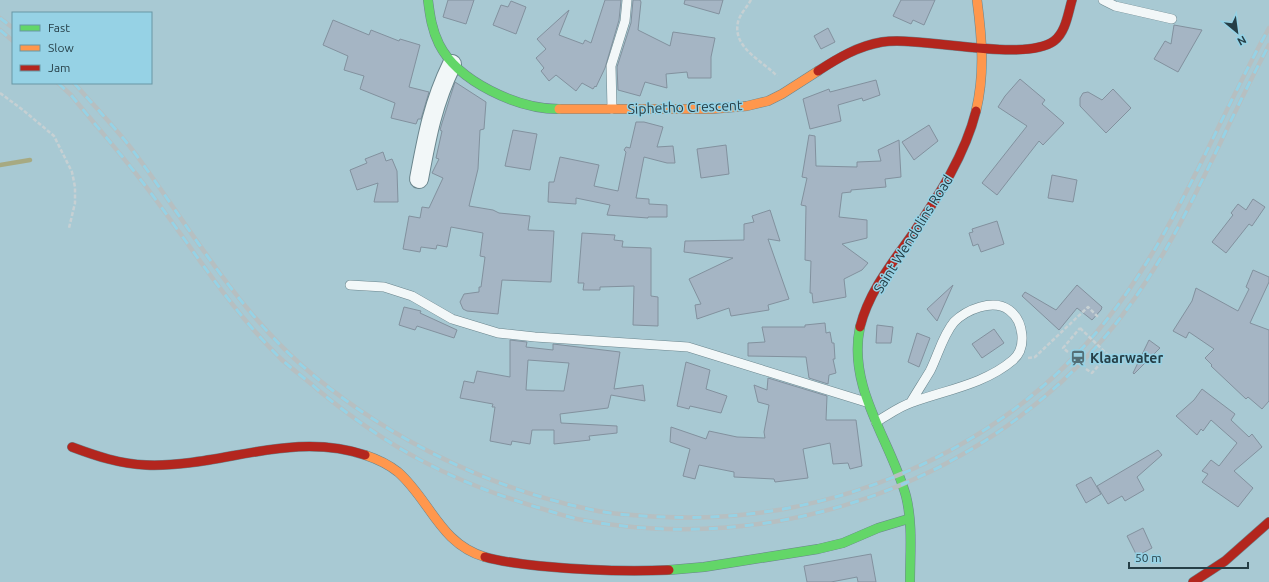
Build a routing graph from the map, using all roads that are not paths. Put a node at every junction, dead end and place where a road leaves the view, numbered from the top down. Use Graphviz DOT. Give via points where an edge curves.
graph roads {
  1 [pos="428,0"];
  2 [pos="627,0"];
  3 [pos="977,0"];
  4 [pos="1072,0"];
  5 [pos="1104,0"];
  6 [pos="1172,19"];
  7 [pos="983,49"];
  8 [pos="452,64"];
  9 [pos="612,109"];
  10 [pos="419,179"];
  11 [pos="350,285"];
  12 [pos="868,402"];
  13 [pos="911,402"];
  14 [pos="876,422"];
  15 [pos="72,446"];
  16 [pos="908,519"];
  17 [pos="1269,522"];
  18 [pos="910,582"];
  19 [pos="1193,582"];
  1 -- 8 [label="street, Siphetho Crescent" via="433,29 443,52"];
  2 -- 9 [label="lane" via="625,21 611,66"];
  3 -- 7 [label="street, Saint Wendolins Road"];
  4 -- 7 [label="street, Siphetho Crescent" via="1064,29 1054,41 1036,47"];
  5 -- 6 [label="lane" via="1115,6"];
  7 -- 9 [label="street, Siphetho Crescent" via="950,44 882,42 850,53 767,101 737,108"];
  7 -- 12 [label="street, Saint Wendolins Road" via="981,92 975,119 964,145 937,198 895,257 865,312 859,335 859,357 861,384"];
  8 -- 9 [label="street, Siphetho Crescent" via="481,86 503,97 531,106 555,109"];
  8 -- 10 [label="street" via="439,90 431,117"];
  11 -- 12 [label="lane" via="384,287 412,296 452,318 498,333 688,346"];
  12 -- 14 [label="street, Saint Wendolins Road"];
  13 -- 13 [label="lane" via="954,323 969,310 993,305 1009,309 1018,321 1022,334 1022,349 1014,360 988,376"];
  13 -- 14 [label="lane"];
  14 -- 16 [label="street, Saint Wendolins Road" via="906,498"];
  15 -- 16 [label="street" via="103,458 148,465 292,445 342,448 365,455 398,472 411,486 439,527 465,549 500,561 547,567 585,570 686,569 830,546"];
  16 -- 18 [label="street, Saint Wendolins Road"];
  17 -- 19 [label="street" via="1225,561"];
}
